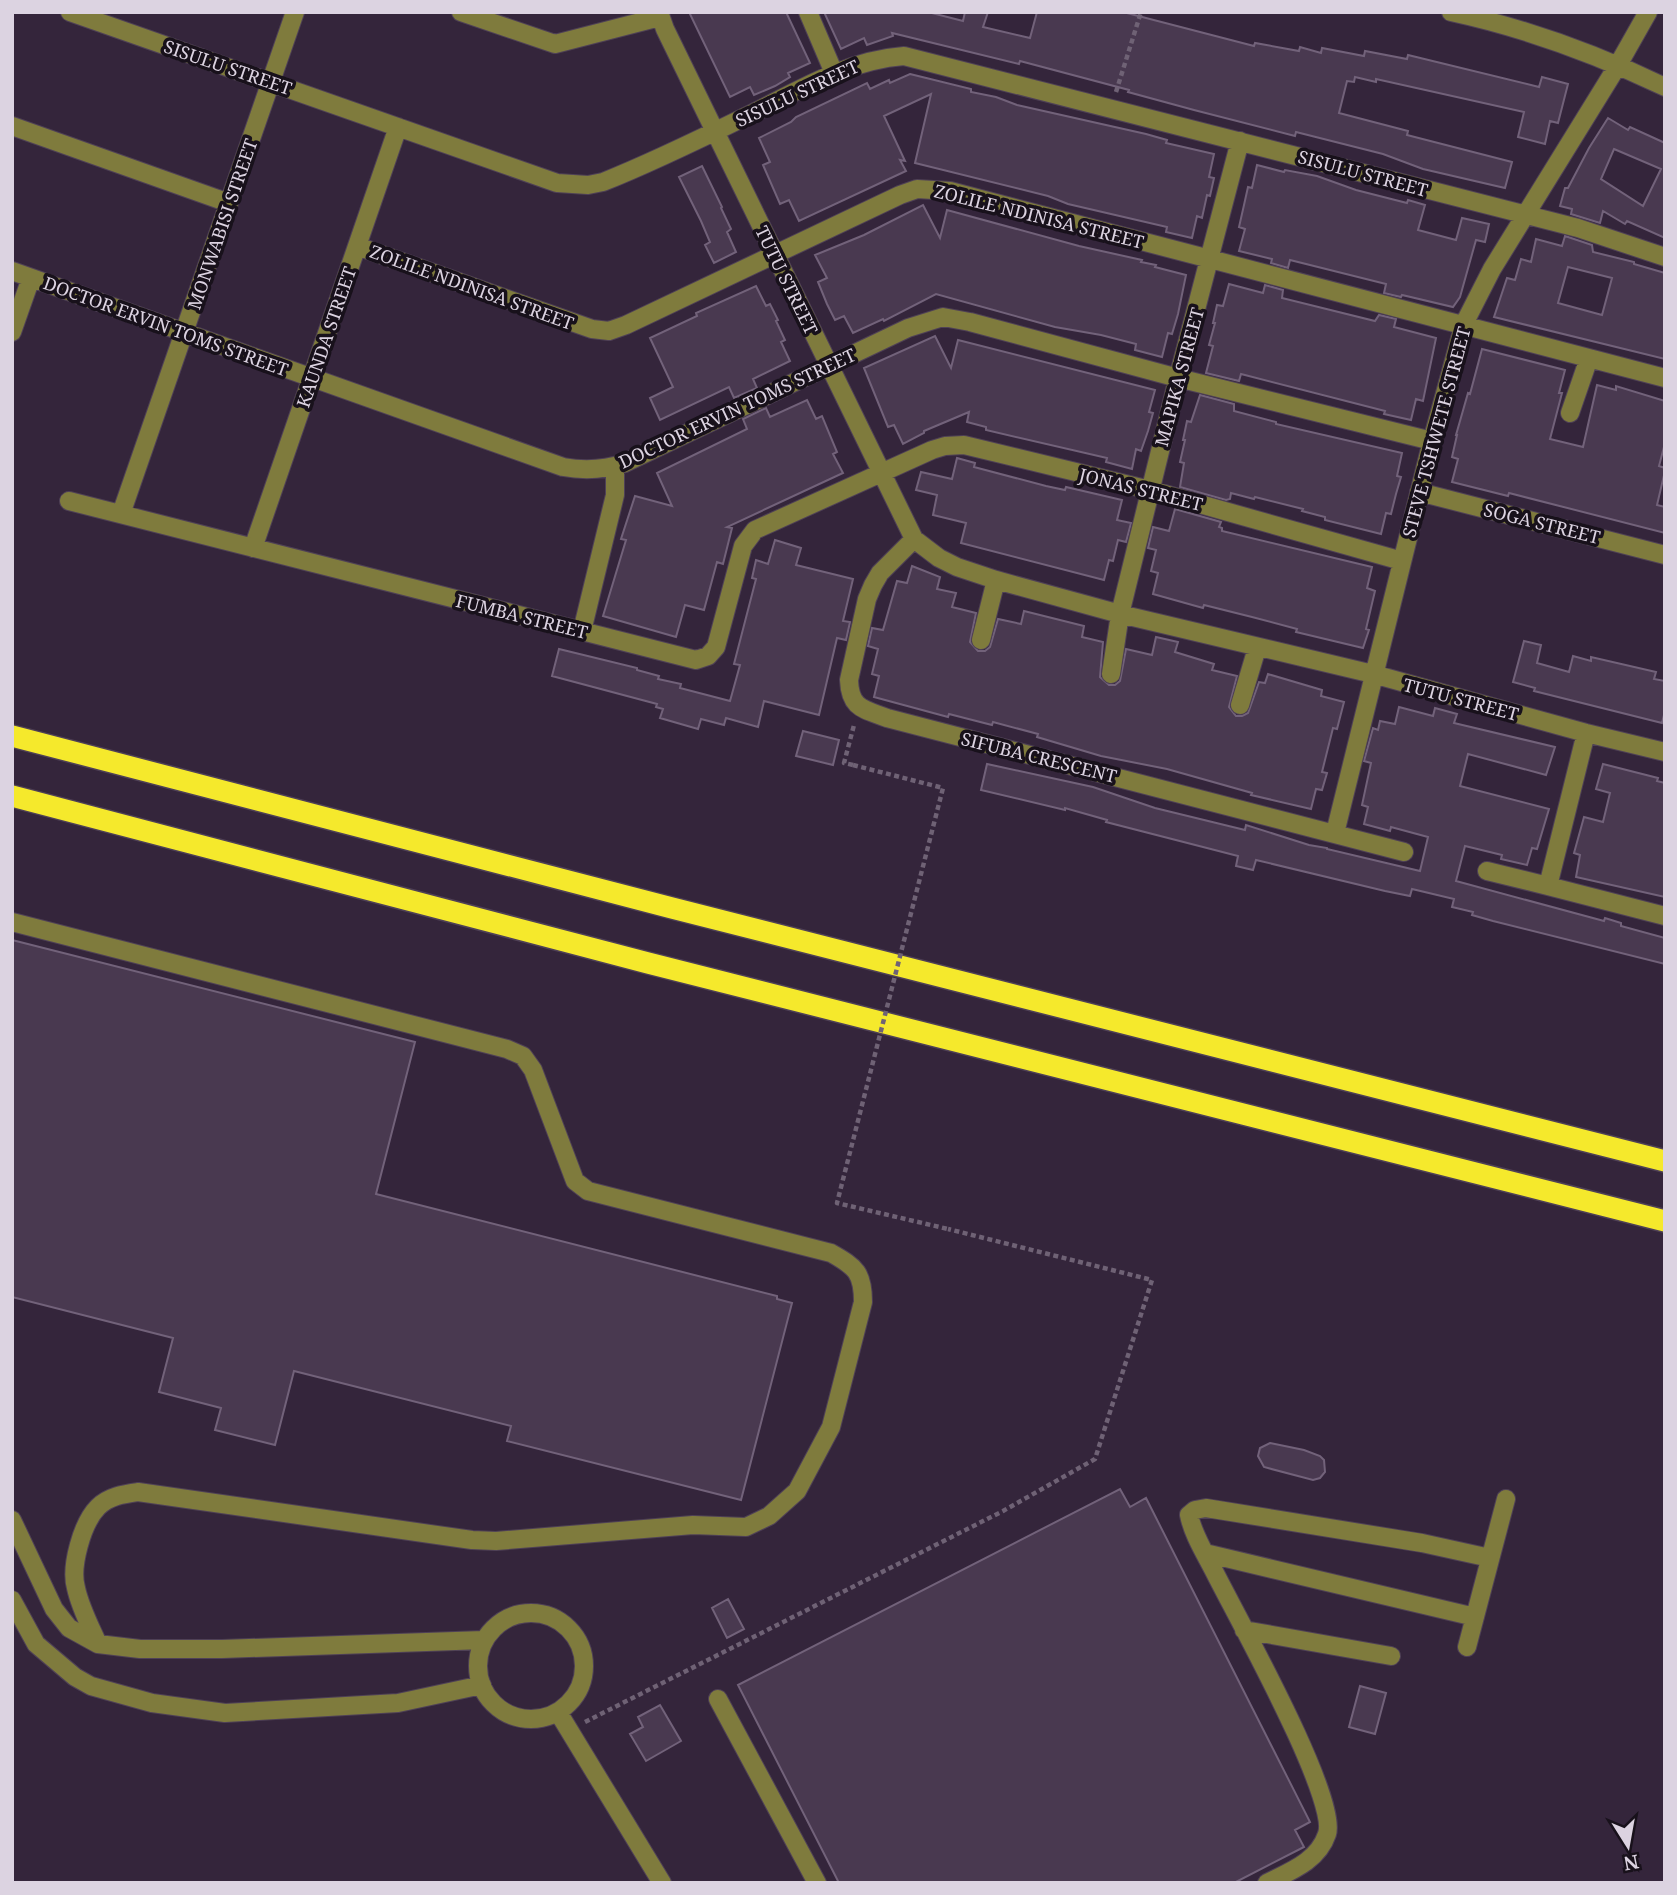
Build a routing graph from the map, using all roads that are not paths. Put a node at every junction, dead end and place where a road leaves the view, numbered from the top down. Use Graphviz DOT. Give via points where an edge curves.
graph roads {
  1 [pos="71,12"];
  2 [pos="295,12"];
  3 [pos="461,12"];
  4 [pos="808,12"];
  5 [pos="1451,12"];
  6 [pos="1648,12"];
  7 [pos="660,15"];
  8 [pos="113,19"];
  9 [pos="1618,65"];
  10 [pos="834,73"];
  11 [pos="271,83"];
  12 [pos="1665,87"];
  13 [pos="12,126"];
  14 [pos="398,127"];
  15 [pos="715,131"];
  16 [pos="1240,141"];
  17 [pos="229,203"];
  18 [pos="1526,216"];
  19 [pos="357,246"];
  20 [pos="775,254"];
  21 [pos="1665,257"];
  22 [pos="1210,260"];
  23 [pos="12,271"];
  24 [pos="31,278"];
  25 [pos="1464,324"];
  26 [pos="12,332"];
  27 [pos="184,332"];
  28 [pos="1589,358"];
  29 [pos="829,364"];
  30 [pos="312,378"];
  31 [pos="1178,378"];
  32 [pos="1665,378"];
  33 [pos="1570,413"];
  34 [pos="1432,442"];
  35 [pos="615,466"];
  36 [pos="881,471"];
  37 [pos="1150,490"];
  38 [pos="1419,492"];
  39 [pos="69,501"];
  40 [pos="121,514"];
  41 [pos="914,539"];
  42 [pos="253,548"];
  43 [pos="1665,555"];
  44 [pos="1402,561"];
  45 [pos="996,580"];
  46 [pos="1120,614"];
  47 [pos="582,631"];
  48 [pos="981,640"];
  49 [pos="1257,648"];
  50 [pos="1111,674"];
  51 [pos="1373,674"];
  52 [pos="1240,705"];
  53 [pos="1586,733"];
  54 [pos="12,736"];
  55 [pos="1665,752"];
  56 [pos="12,796"];
  57 [pos="1335,833"];
  58 [pos="1404,852"];
  59 [pos="1487,871"];
  60 [pos="1548,886"];
  61 [pos="1665,916"];
  62 [pos="12,922"];
  63 [pos="1665,1161"];
  64 [pos="1665,1221"];
  65 [pos="1506,1499"];
  66 [pos="12,1520"];
  67 [pos="1205,1553"];
  68 [pos="1490,1558"];
  69 [pos="12,1600"];
  70 [pos="1475,1617"];
  71 [pos="1244,1630"];
  72 [pos="484,1640"];
  73 [pos="97,1644"];
  74 [pos="1467,1647"];
  75 [pos="1391,1656"];
  76 [pos="482,1685"];
  77 [pos="718,1699"];
  78 [pos="558,1712"];
  79 [pos="662,1883"];
  80 [pos="817,1883"];
  81 [pos="1267,1883"];
  1 -- 8 [label="street, SISULU STREET"];
  2 -- 11 [label="street, MONWABISI STREET"];
  3 -- 7 [label="street" via="555,44"];
  4 -- 10 [label="street"];
  5 -- 9 [label="street" via="1535,34"];
  6 -- 9 [label="street, STEVE TSHWETE STREET"];
  7 -- 15 [label="street, TUTU STREET"];
  8 -- 11 [label="street, SISULU STREET"];
  9 -- 12 [label="street"];
  9 -- 18 [label="street, STEVE TSHWETE STREET"];
  10 -- 15 [label="street, SISULU STREET"];
  10 -- 16 [label="street, SISULU STREET" via="879,58 904,57"];
  11 -- 14 [label="street, SISULU STREET"];
  11 -- 17 [label="street, MONWABISI STREET"];
  13 -- 17 [label="street"];
  14 -- 15 [label="street, SISULU STREET" via="572,185 610,179"];
  14 -- 19 [label="street, KAUNDA STREET"];
  15 -- 20 [label="street, TUTU STREET"];
  16 -- 18 [label="street, SISULU STREET"];
  16 -- 22 [label="street, MAPIKA STREET"];
  17 -- 27 [label="street, MONWABISI STREET"];
  18 -- 21 [label="street, SISULU STREET" via="1603,235"];
  18 -- 25 [label="street, STEVE TSHWETE STREET"];
  19 -- 20 [label="street, ZOLILE NDINISA STREET" via="600,331 618,329"];
  19 -- 30 [label="street, KAUNDA STREET"];
  20 -- 22 [label="street, ZOLILE NDINISA STREET" via="900,195 928,188"];
  20 -- 29 [label="street, TUTU STREET"];
  22 -- 25 [label="street, ZOLILE NDINISA STREET"];
  22 -- 31 [label="street, MAPIKA STREET"];
  23 -- 24 [label="street, DOCTOR ERVIN TOMS STREET"];
  24 -- 26 [label="street"];
  24 -- 27 [label="street, DOCTOR ERVIN TOMS STREET"];
  25 -- 28 [label="street, ZOLILE NDINISA STREET"];
  25 -- 34 [label="street, STEVE TSHWETE STREET"];
  27 -- 30 [label="street, DOCTOR ERVIN TOMS STREET"];
  27 -- 40 [label="street, MONWABISI STREET"];
  28 -- 32 [label="street, ZOLILE NDINISA STREET"];
  28 -- 33 [label="street"];
  29 -- 31 [label="street, DOCTOR ERVIN TOMS STREET" via="943,317"];
  29 -- 35 [label="street, DOCTOR ERVIN TOMS STREET"];
  29 -- 36 [label="street, TUTU STREET"];
  30 -- 35 [label="street, DOCTOR ERVIN TOMS STREET" via="563,467 591,470"];
  30 -- 42 [label="street, KAUNDA STREET"];
  31 -- 34 [label="street, DOCTOR ERVIN TOMS STREET"];
  31 -- 37 [label="street, MAPIKA STREET"];
  34 -- 38 [label="street, STEVE TSHWETE STREET"];
  35 -- 47 [label="street" via="615,495"];
  36 -- 37 [label="street, JONAS STREET" via="932,450 964,445"];
  36 -- 41 [label="street, TUTU STREET"];
  36 -- 47 [label="street, FUMBA STREET" via="750,536 743,546 718,641 708,656 690,659"];
  37 -- 44 [label="street, JONAS STREET"];
  37 -- 46 [label="street, MAPIKA STREET"];
  38 -- 43 [label="street, SOGA STREET"];
  38 -- 44 [label="street, STEVE TSHWETE STREET"];
  39 -- 40 [label="street, FUMBA STREET"];
  40 -- 42 [label="street, FUMBA STREET"];
  41 -- 45 [label="street, TUTU STREET" via="957,567"];
  41 -- 57 [label="street, SIFUBA CRESCENT" via="880,572 867,599 849,680 849,692 859,707"];
  42 -- 47 [label="street, FUMBA STREET"];
  44 -- 51 [label="street, STEVE TSHWETE STREET"];
  45 -- 46 [label="street, TUTU STREET"];
  45 -- 48 [label="street"];
  46 -- 49 [label="street, TUTU STREET"];
  46 -- 50 [label="street"];
  49 -- 51 [label="street, TUTU STREET"];
  49 -- 52 [label="street"];
  51 -- 53 [label="street, TUTU STREET"];
  51 -- 57 [label="street, STEVE TSHWETE STREET"];
  53 -- 55 [label="street, TUTU STREET"];
  53 -- 60 [label="street"];
  54 -- 63 [label="highway"];
  56 -- 64 [label="highway"];
  57 -- 58 [label="street, SIFUBA CRESCENT"];
  59 -- 60 [label="street"];
  60 -- 61 [label="street"];
  62 -- 73 [label="street" via="507,1049 523,1056 533,1070 575,1181 588,1191 831,1253 853,1265 863,1282 863,1303 831,1427 797,1491 769,1516 746,1527 693,1525 472,1540 138,1492 114,1496 98,1507 82,1533 75,1568 75,1587"];
  65 -- 68 [label="street"];
  66 -- 73 [label="street" via="54,1609 69,1628"];
  67 -- 68 [label="street" via="1189,1519 1191,1512 1200,1508"];
  67 -- 70 [label="street"];
  67 -- 71 [label="street"];
  68 -- 70 [label="street"];
  69 -- 76 [label="street" via="36,1644 75,1677 152,1703 225,1713 398,1703"];
  70 -- 74 [label="street"];
  71 -- 75 [label="street"];
  71 -- 81 [label="street" via="1314,1770 1329,1818 1320,1851"];
  72 -- 73 [label="street" via="222,1650"];
  72 -- 76 [label="street" via="478,1657"];
  72 -- 78 [label="street" via="512,1616 549,1616 565,1625 577,1639 584,1671 580,1687"];
  76 -- 78 [label="street" via="495,1706 509,1715 526,1719"];
  77 -- 80 [label="street"];
  78 -- 79 [label="street"];
}
